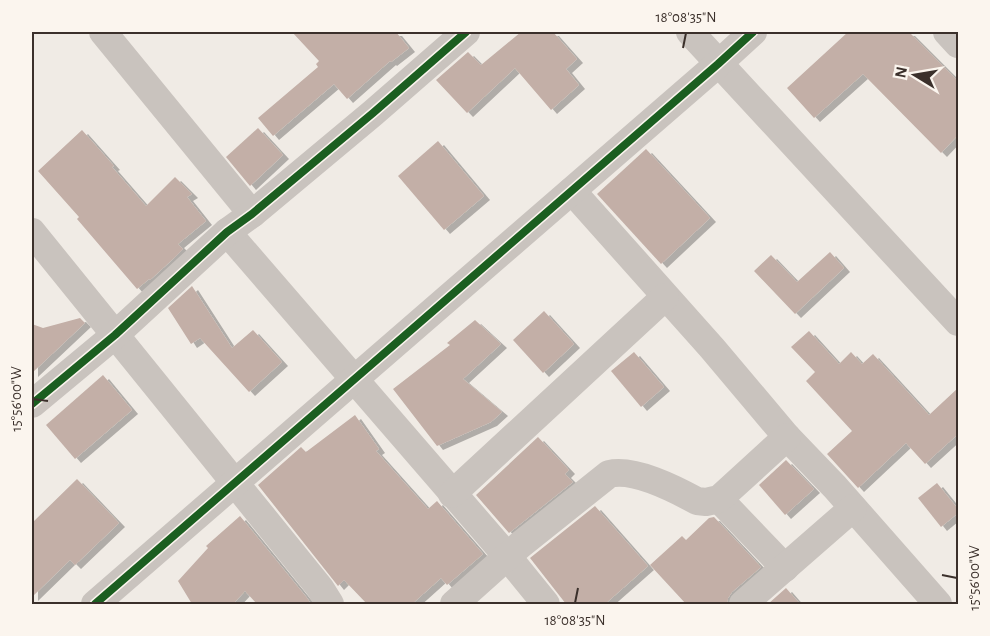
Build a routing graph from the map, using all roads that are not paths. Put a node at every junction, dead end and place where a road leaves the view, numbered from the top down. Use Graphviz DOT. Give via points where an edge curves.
graph roads {
  1 [pos="103,32"];
  2 [pos="690,32"];
  3 [pos="753,32"];
  4 [pos="947,32"];
  5 [pos="451,36"];
  6 [pos="958,44"];
  7 [pos="718,64"];
  8 [pos="572,191"];
  9 [pos="252,214"];
  10 [pos="32,232"];
  11 [pos="227,232"];
  12 [pos="665,297"];
  13 [pos="958,322"];
  14 [pos="115,335"];
  15 [pos="353,380"];
  16 [pos="32,404"];
  17 [pos="787,437"];
  18 [pos="234,483"];
  19 [pos="452,494"];
  20 [pos="719,499"];
  21 [pos="853,508"];
  22 [pos="507,556"];
  23 [pos="785,568"];
  24 [pos="95,604"];
  25 [pos="330,604"];
  26 [pos="454,604"];
  27 [pos="546,604"];
  28 [pos="743,604"];
  29 [pos="938,604"];
  1 -- 9 [label="street"];
  2 -- 7 [label="street"];
  3 -- 7 [label="street"];
  4 -- 6 [label="street"];
  5 -- 9 [label="street"];
  7 -- 8 [label="street"];
  7 -- 13 [label="street"];
  8 -- 12 [label="street"];
  8 -- 15 [label="street"];
  9 -- 11 [label="street"];
  10 -- 14 [label="street"];
  11 -- 14 [label="street"];
  11 -- 15 [label="street"];
  12 -- 17 [label="street"];
  12 -- 19 [label="street"];
  14 -- 16 [label="street"];
  14 -- 18 [label="street"];
  15 -- 18 [label="street"];
  15 -- 19 [label="street"];
  17 -- 20 [label="street"];
  17 -- 21 [label="street"];
  18 -- 24 [label="street"];
  18 -- 25 [label="street"];
  19 -- 22 [label="street"];
  20 -- 22 [label="street" via="697,501 634,474 609,474"];
  20 -- 23 [label="street"];
  21 -- 23 [label="street"];
  21 -- 29 [label="street"];
  22 -- 26 [label="street"];
  22 -- 27 [label="street"];
  23 -- 28 [label="street"];
}
